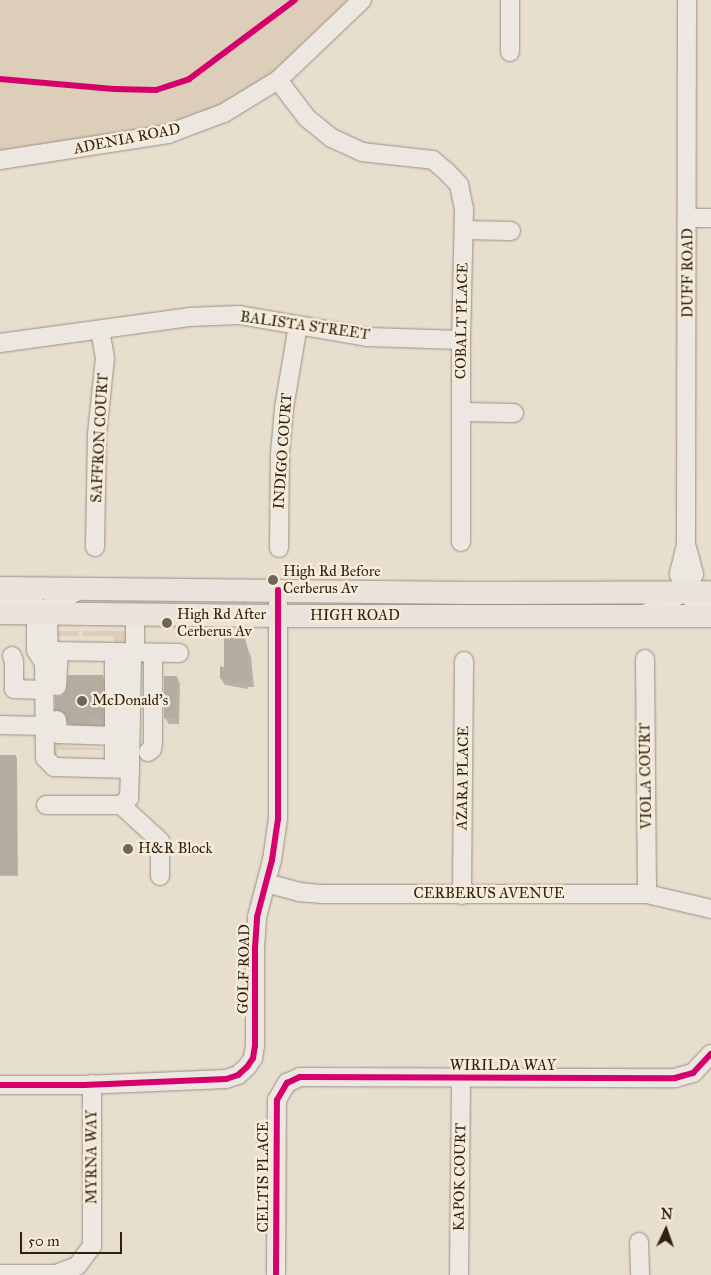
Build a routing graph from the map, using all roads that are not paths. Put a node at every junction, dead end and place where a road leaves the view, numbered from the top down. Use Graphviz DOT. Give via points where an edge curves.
graph roads {
  1 [pos="362,0"];
  2 [pos="510,0"];
  3 [pos="687,0"];
  4 [pos="510,52"];
  5 [pos="278,80"];
  6 [pos="0,160"];
  7 [pos="688,218"];
  8 [pos="711,218"];
  9 [pos="464,230"];
  10 [pos="512,231"];
  11 [pos="298,325"];
  12 [pos="100,330"];
  13 [pos="461,340"];
  14 [pos="0,343"];
  15 [pos="462,412"];
  16 [pos="514,413"];
  17 [pos="461,542"];
  18 [pos="95,547"];
  19 [pos="279,548"];
  20 [pos="0,588"];
  21 [pos="81,589"];
  22 [pos="278,590"];
  23 [pos="685,592"];
  24 [pos="711,592"];
  25 [pos="0,596"];
  26 [pos="711,610"];
  27 [pos="0,613"];
  28 [pos="43,613"];
  29 [pos="135,614"];
  30 [pos="278,616"];
  31 [pos="643,616"];
  32 [pos="711,616"];
  33 [pos="153,653"];
  34 [pos="179,653"];
  35 [pos="127,654"];
  36 [pos="51,655"];
  37 [pos="12,656"];
  38 [pos="645,658"];
  39 [pos="464,660"];
  40 [pos="53,703"];
  41 [pos="0,726"];
  42 [pos="163,727"];
  43 [pos="148,752"];
  44 [pos="121,754"];
  45 [pos="46,805"];
  46 [pos="121,805"];
  47 [pos="160,876"];
  48 [pos="266,883"];
  49 [pos="647,894"];
  50 [pos="462,895"];
  51 [pos="711,909"];
  52 [pos="711,1054"];
  53 [pos="461,1078"];
  54 [pos="287,1083"];
  55 [pos="92,1084"];
  56 [pos="0,1085"];
  57 [pos="639,1242"];
  58 [pos="0,1274"];
  59 [pos="276,1274"];
  60 [pos="459,1275"];
  61 [pos="640,1275"];
  1 -- 5 [label="street, ADENIA ROAD"];
  2 -- 4 [label="street"];
  3 -- 7 [label="street, DUFF ROAD"];
  5 -- 6 [label="street, ADENIA ROAD" via="224,113 168,134"];
  5 -- 9 [label="street, COBALT PLACE" via="307,118 332,138 362,152 433,160 459,185"];
  7 -- 8 [label="street"];
  7 -- 23 [label="street, DUFF ROAD" via="686,545 694,574"];
  9 -- 10 [label="street"];
  9 -- 13 [label="street, COBALT PLACE"];
  11 -- 12 [label="street, BALISTA STREET" via="239,315 188,317"];
  11 -- 13 [label="street, BALISTA STREET" via="368,337"];
  11 -- 19 [label="street, INDIGO COURT" via="280,453"];
  12 -- 14 [label="street, BALISTA STREET"];
  12 -- 18 [label="street, SAFFRON COURT" via="105,358 97,434"];
  13 -- 15 [label="street, COBALT PLACE"];
  15 -- 16 [label="street"];
  15 -- 17 [label="street, COBALT PLACE"];
  20 -- 21 [label="main road, HIGH ROAD"];
  21 -- 22 [label="main road, HIGH ROAD"];
  21 -- 28 [label="street" via="58,600"];
  22 -- 23 [label="main road, HIGH ROAD"];
  22 -- 30 [label="street, GOLF ROAD"];
  23 -- 24 [label="main road, HIGH ROAD"];
  23 -- 26 [label="street"];
  23 -- 31 [label="street"];
  25 -- 28 [label="street" via="23,599"];
  27 -- 28 [label="main road, HIGH ROAD"];
  28 -- 29 [label="main road, HIGH ROAD"];
  28 -- 36 [label="street" via="48,624"];
  29 -- 30 [label="main road, HIGH ROAD"];
  29 -- 35 [label="street"];
  30 -- 31 [label="main road, HIGH ROAD"];
  30 -- 48 [label="street, GOLF ROAD" via="278,819"];
  31 -- 32 [label="main road, HIGH ROAD"];
  33 -- 34 [label="street"];
  33 -- 35 [label="street"];
  33 -- 43 [label="street" via="153,743"];
  35 -- 36 [label="street"];
  35 -- 44 [label="street"];
  36 -- 40 [label="street"];
  37 -- 40 [label="street" via="14,689"];
  38 -- 49 [label="street, VIOLA COURT"];
  39 -- 50 [label="street, AZARA PLACE"];
  40 -- 41 [label="street"];
  40 -- 44 [label="street"];
  40 -- 44 [label="street" via="45,758 54,767"];
  42 -- 43 [label="street" via="160,749"];
  43 -- 44 [label="street"];
  44 -- 46 [label="street" via="129,798"];
  45 -- 46 [label="street"];
  46 -- 47 [label="street" via="160,841"];
  48 -- 50 [label="street, CERBERUS AVENUE" via="299,892 323,894"];
  48 -- 55 [label="street, GOLF ROAD" via="257,917 255,1046 247,1067 238,1075 226,1078"];
  49 -- 50 [label="street, CERBERUS AVENUE"];
  49 -- 51 [label="street, CERBERUS AVENUE"];
  52 -- 53 [label="street, WIRILDA WAY" via="693,1073 675,1078"];
  53 -- 54 [label="street, WIRILDA WAY" via="300,1077"];
  53 -- 60 [label="street, KAPOK COURT"];
  54 -- 59 [label="street, CELTIS PLACE" via="278,1100"];
  55 -- 56 [label="street, GOLF ROAD"];
  55 -- 58 [label="street, MYRNA WAY" via="92,1246 77,1266 56,1274"];
  57 -- 61 [label="street"];
}
